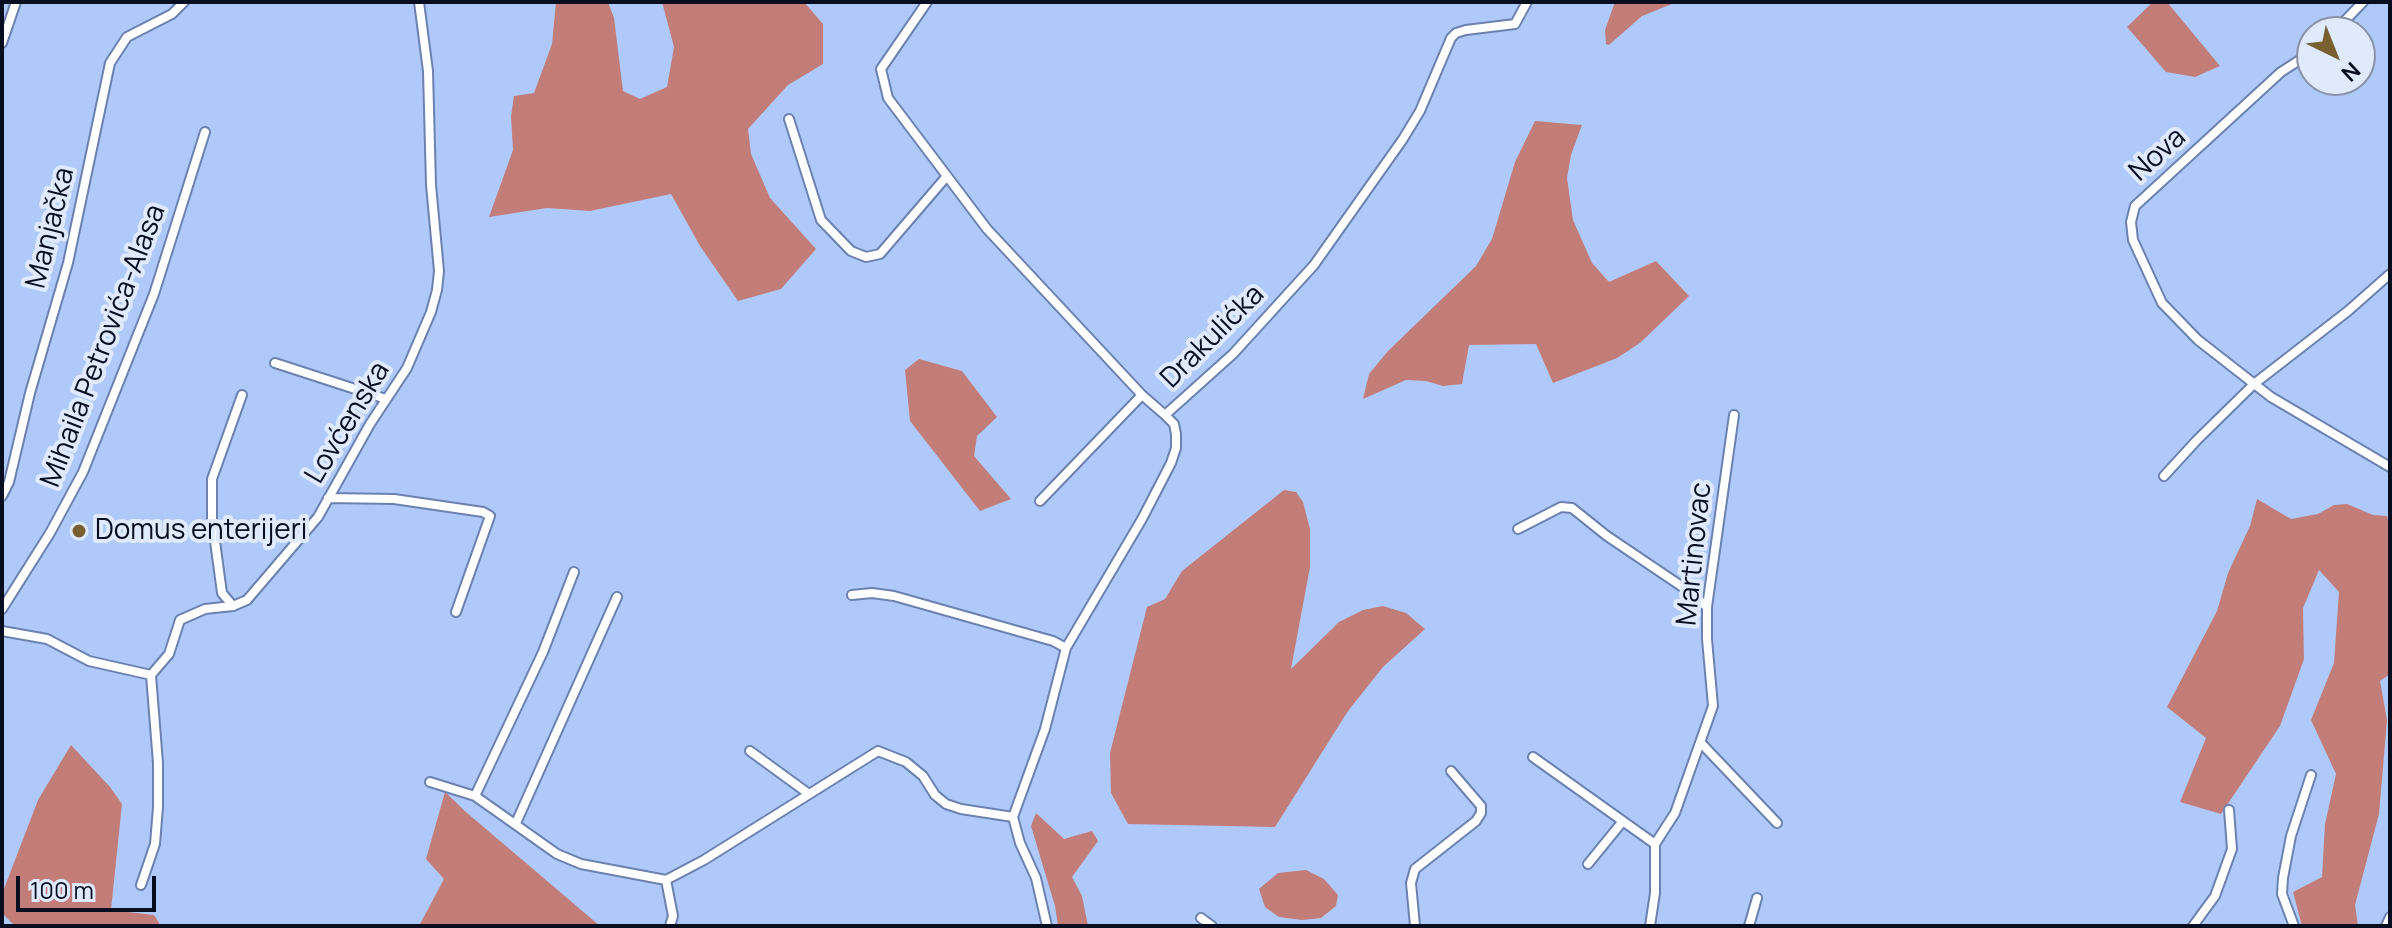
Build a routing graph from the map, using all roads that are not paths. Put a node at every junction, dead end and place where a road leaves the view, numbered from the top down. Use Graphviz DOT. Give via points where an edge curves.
graph roads {
  1 [pos="16,2"];
  2 [pos="184,2"];
  3 [pos="419,2"];
  4 [pos="927,2"];
  5 [pos="1527,2"];
  6 [pos="2,43"];
  7 [pos="2296,62"];
  8 [pos="789,119"];
  9 [pos="205,132"];
  10 [pos="947,176"];
  11 [pos="2390,274"];
  12 [pos="275,363"];
  13 [pos="2254,384"];
  14 [pos="242,395"];
  15 [pos="1142,395"];
  16 [pos="386,399"];
  17 [pos="1165,415"];
  18 [pos="1734,415"];
  19 [pos="2390,467"];
  20 [pos="2164,476"];
  21 [pos="2,496"];
  22 [pos="328,498"];
  23 [pos="1040,501"];
  24 [pos="1518,529"];
  25 [pos="574,572"];
  26 [pos="852,595"];
  27 [pos="617,597"];
  28 [pos="233,606"];
  29 [pos="1707,607"];
  30 [pos="2,609"];
  31 [pos="456,612"];
  32 [pos="2,631"];
  33 [pos="1066,648"];
  34 [pos="151,675"];
  35 [pos="1701,743"];
  36 [pos="750,751"];
  37 [pos="1533,757"];
  38 [pos="1451,771"];
  39 [pos="2311,775"];
  40 [pos="430,782"];
  41 [pos="809,794"];
  42 [pos="475,796"];
  43 [pos="2229,810"];
  44 [pos="1013,817"];
  45 [pos="1623,821"];
  46 [pos="516,823"];
  47 [pos="1777,823"];
  48 [pos="1655,844"];
  49 [pos="1588,864"];
  50 [pos="666,880"];
  51 [pos="141,885"];
  52 [pos="1757,898"];
  53 [pos="2390,917"];
  54 [pos="1201,918"];
  55 [pos="670,926"];
  56 [pos="1047,926"];
  57 [pos="1212,926"];
  58 [pos="1415,926"];
  59 [pos="1650,926"];
  60 [pos="1749,926"];
  61 [pos="2193,926"];
  62 [pos="2294,926"];
  63 [pos="2386,926"];
  1 -- 6 [label="street"];
  2 -- 21 [label="street, Manjačka" via="127,37 110,63 68,263"];
  3 -- 16 [label="street, Lovćenska" via="439,271 431,312 407,368"];
  4 -- 10 [label="street" via="881,69 882,79 888,98"];
  5 -- 17 [label="street, Drakulićka" via="1515,24 1466,30 1451,38 1420,111 1314,265 1233,354"];
  7 -- 13 [label="street, Nova" via="2135,206 2131,222 2133,240 2162,303"];
  8 -- 10 [label="street" via="821,220 851,251 866,257 880,254"];
  9 -- 30 [label="street, Mihaila Petrovića-Alasa" via="154,294 83,472"];
  10 -- 15 [label="street" via="987,229"];
  11 -- 13 [label="street"];
  12 -- 16 [label="street"];
  13 -- 19 [label="street, Nova"];
  13 -- 20 [label="street"];
  14 -- 28 [label="street" via="212,479 222,593"];
  15 -- 17 [label="street"];
  15 -- 23 [label="street"];
  16 -- 22 [label="street, Lovćenska"];
  17 -- 33 [label="street, Drakulićka" via="1176,434 1171,463"];
  18 -- 29 [label="street, Martinovac"];
  22 -- 28 [label="street, Lovćenska" via="254,593"];
  22 -- 31 [label="street" via="394,499 490,516"];
  24 -- 29 [label="street" via="1561,507 1572,508"];
  25 -- 42 [label="street"];
  26 -- 33 [label="street" via="894,596"];
  27 -- 46 [label="street"];
  28 -- 34 [label="street, Lovćenska" via="205,609 180,620 169,654"];
  29 -- 35 [label="street, Martinovac" via="1713,706"];
  32 -- 34 [label="street" via="47,639 89,661"];
  33 -- 44 [label="street, Drakulićka" via="1045,729"];
  34 -- 51 [label="street" via="158,807 155,844"];
  35 -- 47 [label="street"];
  35 -- 48 [label="street, Martinovac" via="1675,813"];
  36 -- 41 [label="street"];
  37 -- 45 [label="street"];
  38 -- 58 [label="street" via="1481,806 1481,813 1415,869"];
  39 -- 62 [label="street" via="2283,878 2282,894"];
  40 -- 42 [label="street"];
  41 -- 44 [label="street" via="878,751 906,762 946,804"];
  41 -- 50 [label="street"];
  42 -- 46 [label="street"];
  43 -- 61 [label="street" via="2232,849 2215,896"];
  44 -- 56 [label="street"];
  45 -- 48 [label="street"];
  45 -- 49 [label="street"];
  46 -- 50 [label="street" via="557,854 581,864"];
  48 -- 59 [label="street"];
  50 -- 55 [label="street"];
  52 -- 60 [label="street"];
  53 -- 63 [label="street"];
  54 -- 57 [label="street"];
}
